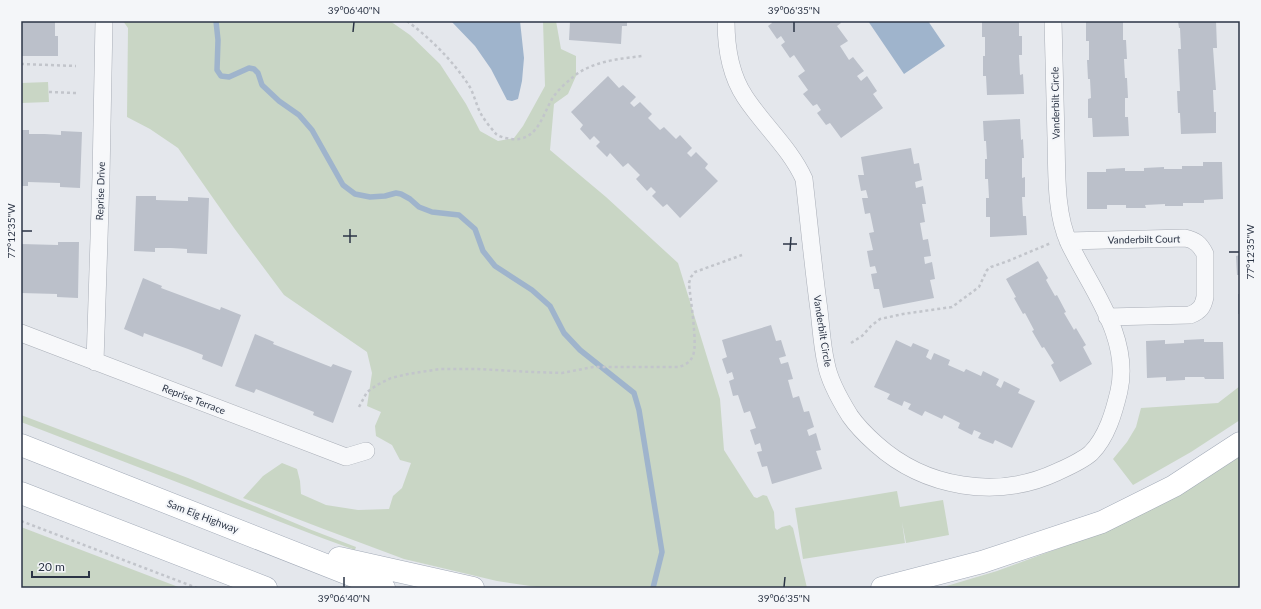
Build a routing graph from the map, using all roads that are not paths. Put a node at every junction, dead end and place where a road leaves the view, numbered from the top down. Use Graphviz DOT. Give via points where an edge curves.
graph roads {
  1 [pos="104,21"];
  2 [pos="726,21"];
  3 [pos="1053,21"];
  4 [pos="1067,238"];
  5 [pos="1108,317"];
  6 [pos="21,333"];
  7 [pos="95,362"];
  8 [pos="1240,443"];
  9 [pos="21,445"];
  10 [pos="366,451"];
  11 [pos="21,493"];
  12 [pos="259,539"];
  13 [pos="266,588"];
  14 [pos="384,588"];
  15 [pos="473,588"];
  16 [pos="882,588"];
  1 -- 7 [label="street, Reprise Drive"];
  2 -- 5 [label="street, Vanderbilt Circle" via="730,57 745,98 798,165 804,179 826,364 838,395 852,418 885,452 908,468 937,480 973,487 1012,486 1046,478 1069,467 1090,453 1103,437 1119,390 1122,368 1119,344"];
  3 -- 4 [label="street, Vanderbilt Circle" via="1058,185 1060,214"];
  4 -- 5 [label="street, Vanderbilt Circle"];
  4 -- 5 [label="street, Vanderbilt Court" via="1185,238 1192,239 1202,248 1205,254 1205,297 1201,310 1190,315"];
  6 -- 7 [label="street, Reprise Terrace"];
  7 -- 10 [label="street, Reprise Terrace" via="346,458"];
  8 -- 16 [label="main road" via="1174,486 1102,522 982,562"];
  9 -- 12 [label="main road, Sam Eig Highway"];
  11 -- 13 [label="main road"];
  12 -- 14 [label="main road, Sam Eig Highway"];
  12 -- 15 [label="main road"];
}
